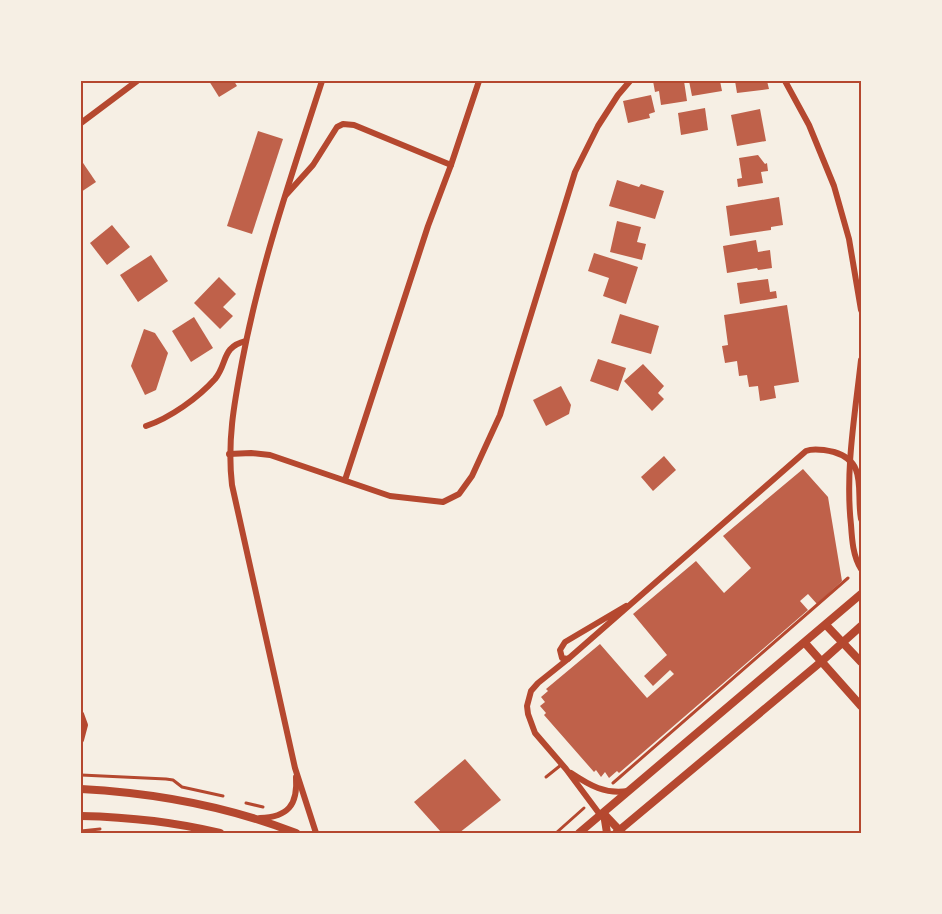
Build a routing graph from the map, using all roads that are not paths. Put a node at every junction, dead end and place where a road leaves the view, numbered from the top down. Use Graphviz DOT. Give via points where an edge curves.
graph roads {
  1 [pos="137,81"];
  2 [pos="321,81"];
  3 [pos="479,81"];
  4 [pos="630,81"];
  5 [pos="785,81"];
  6 [pos="81,123"];
  7 [pos="451,165"];
  8 [pos="284,196"];
  9 [pos="861,310"];
  10 [pos="246,341"];
  11 [pos="861,360"];
  12 [pos="146,426"];
  13 [pos="229,454"];
  14 [pos="850,459"];
  15 [pos="345,480"];
  16 [pos="861,519"];
  17 [pos="861,540"];
  18 [pos="852,541"];
  19 [pos="861,569"];
  20 [pos="861,594"];
  21 [pos="626,606"];
  22 [pos="826,625"];
  23 [pos="861,626"];
  24 [pos="844,642"];
  25 [pos="805,643"];
  26 [pos="568,659"];
  27 [pos="822,661"];
  28 [pos="861,662"];
  29 [pos="861,706"];
  30 [pos="81,714"];
  31 [pos="81,740"];
  32 [pos="564,766"];
  33 [pos="295,768"];
  34 [pos="546,777"];
  35 [pos="81,789"];
  36 [pos="631,790"];
  37 [pos="600,813"];
  38 [pos="81,816"];
  39 [pos="256,818"];
  40 [pos="619,832"];
  41 [pos="220,833"];
  42 [pos="296,833"];
  43 [pos="316,833"];
  44 [pos="579,833"];
  45 [pos="602,833"];
  46 [pos="607,833"];
  1 -- 6 [label="street"];
  2 -- 8 [label="street"];
  3 -- 7 [label="street"];
  4 -- 15 [label="street" via="598,126 575,172 500,415 466,486 443,502 390,496"];
  5 -- 9 [label="street" via="809,125 834,186 847,231"];
  7 -- 8 [label="street" via="343,124 333,130 313,165"];
  7 -- 15 [label="street"];
  8 -- 10 [label="street"];
  10 -- 12 [label="street" via="230,349 218,374 206,387 173,414"];
  10 -- 13 [label="street"];
  11 -- 14 [label="street"];
  13 -- 15 [label="street" via="270,455"];
  13 -- 33 [label="street" via="232,485"];
  14 -- 16 [label="street" via="858,473"];
  14 -- 18 [label="street"];
  14 -- 21 [label="street" via="829,451 801,453"];
  17 -- 18 [label="street"];
  18 -- 19 [label="street"];
  20 -- 22 [label="main road"];
  21 -- 26 [label="street"];
  21 -- 26 [label="street" via="563,645 561,656"];
  22 -- 24 [label="main road"];
  22 -- 25 [label="main road"];
  23 -- 24 [label="main road"];
  24 -- 27 [label="main road"];
  24 -- 28 [label="main road"];
  25 -- 27 [label="main road"];
  25 -- 36 [label="main road"];
  26 -- 32 [label="street" via="531,691 527,706 535,733"];
  27 -- 29 [label="main road"];
  27 -- 40 [label="main road"];
  30 -- 31 [label="street" via="85,725"];
  32 -- 34 [label="lane"];
  32 -- 36 [label="street" via="602,790"];
  32 -- 37 [label="street"];
  33 -- 39 [label="street" via="292,804 275,818"];
  33 -- 43 [label="street"];
  35 -- 39 [label="main road" via="175,798"];
  36 -- 37 [label="main road"];
  37 -- 40 [label="main road"];
  37 -- 44 [label="main road"];
  37 -- 45 [label="main road"];
  37 -- 46 [label="main road"];
  38 -- 41 [label="main road" via="143,819"];
  39 -- 42 [label="main road"];
}
